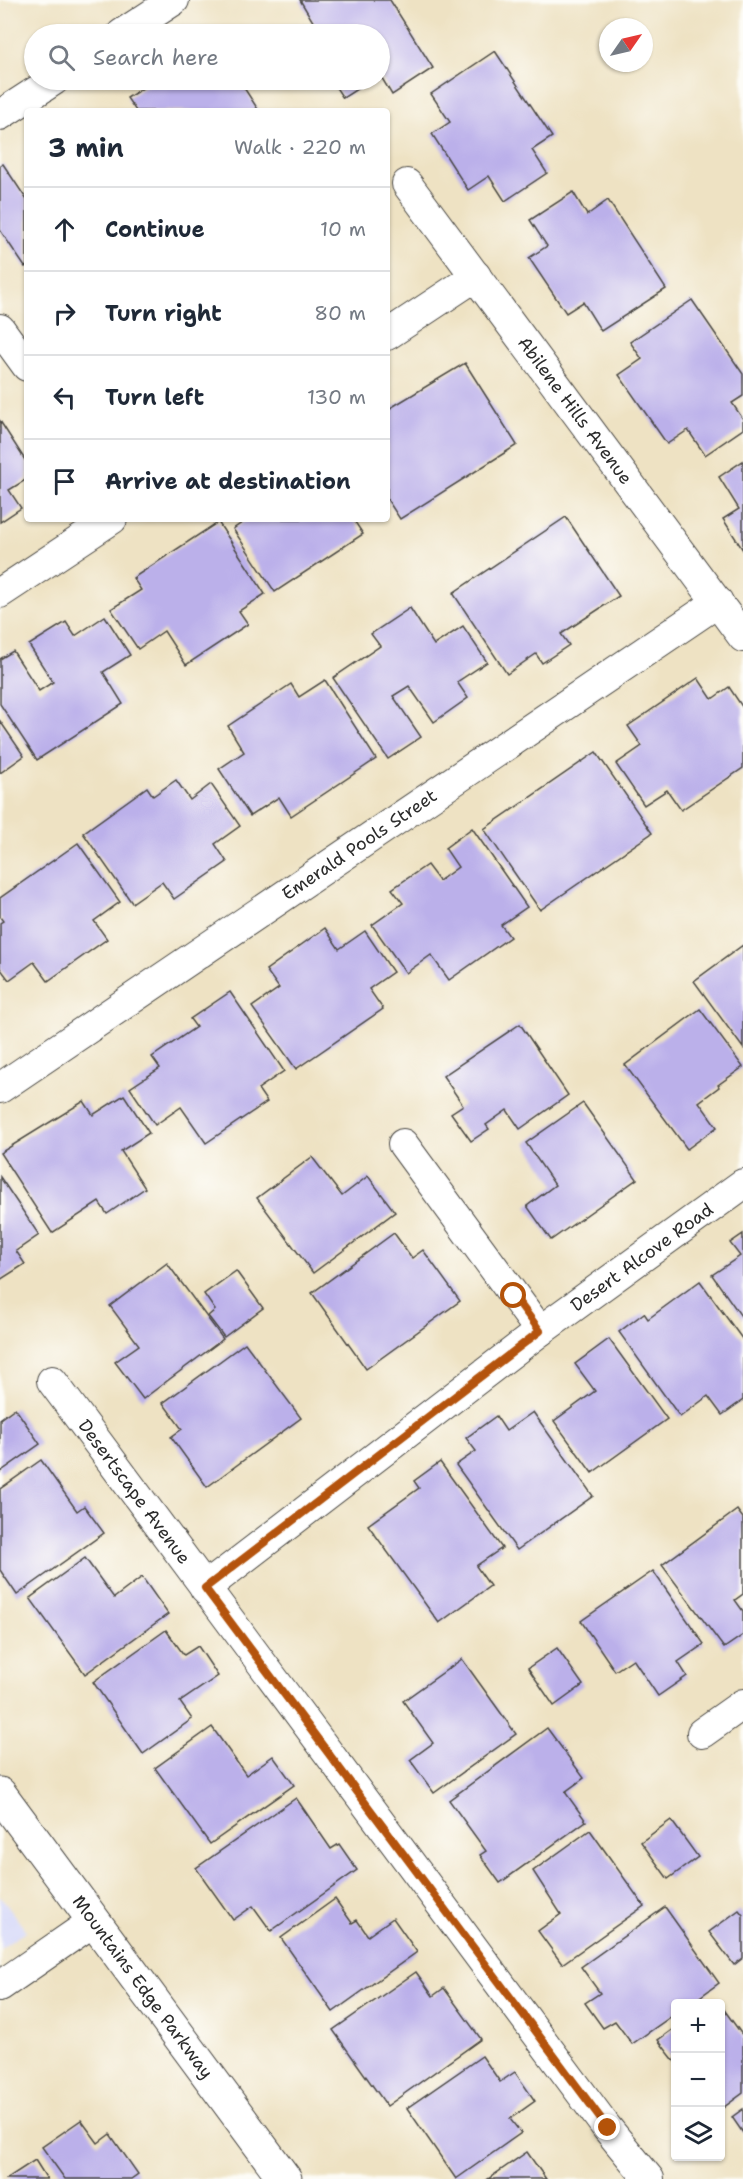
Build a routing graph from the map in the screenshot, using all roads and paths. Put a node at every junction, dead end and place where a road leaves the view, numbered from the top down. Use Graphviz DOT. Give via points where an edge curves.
graph roads {
  1 [pos="174,0"];
  2 [pos="137,24"];
  3 [pos="39,90"];
  4 [pos="0,115"];
  5 [pos="407,184"];
  6 [pos="476,276"];
  7 [pos="0,329"];
  8 [pos="390,333"];
  9 [pos="24,362"];
  10 [pos="108,522"];
  11 [pos="0,594"];
  12 [pos="718,602"];
  13 [pos="743,637"];
  14 [pos="0,1088"];
  15 [pos="403,1144"];
  16 [pos="743,1184"];
  17 [pos="540,1331"];
  18 [pos="52,1381"];
  19 [pos="205,1588"];
  20 [pos="743,1704"];
  21 [pos="702,1733"];
  22 [pos="0,1794"];
  23 [pos="94,1921"];
  24 [pos="0,1986"];
  25 [pos="285,2179"];
  26 [pos="649,2179"];
  1 -- 2 [label="street"];
  3 -- 4 [label="street"];
  5 -- 6 [label="street, Abilene Hills Avenue"];
  6 -- 8 [label="street"];
  6 -- 12 [label="street, Abilene Hills Avenue"];
  7 -- 9 [label="street"];
  10 -- 11 [label="street"];
  12 -- 13 [label="street, Abilene Hills Avenue"];
  12 -- 14 [label="street, Emerald Pools Street"];
  15 -- 17 [label="street"];
  16 -- 17 [label="street, Desert Alcove Road"];
  17 -- 19 [label="street, Desert Alcove Road"];
  18 -- 19 [label="street, Desertscape Avenue"];
  19 -- 26 [label="street, Desertscape Avenue"];
  20 -- 21 [label="street"];
  22 -- 23 [label="street, Mountains Edge Parkway"];
  23 -- 24 [label="street"];
  23 -- 25 [label="street, Mountains Edge Parkway"];
}
